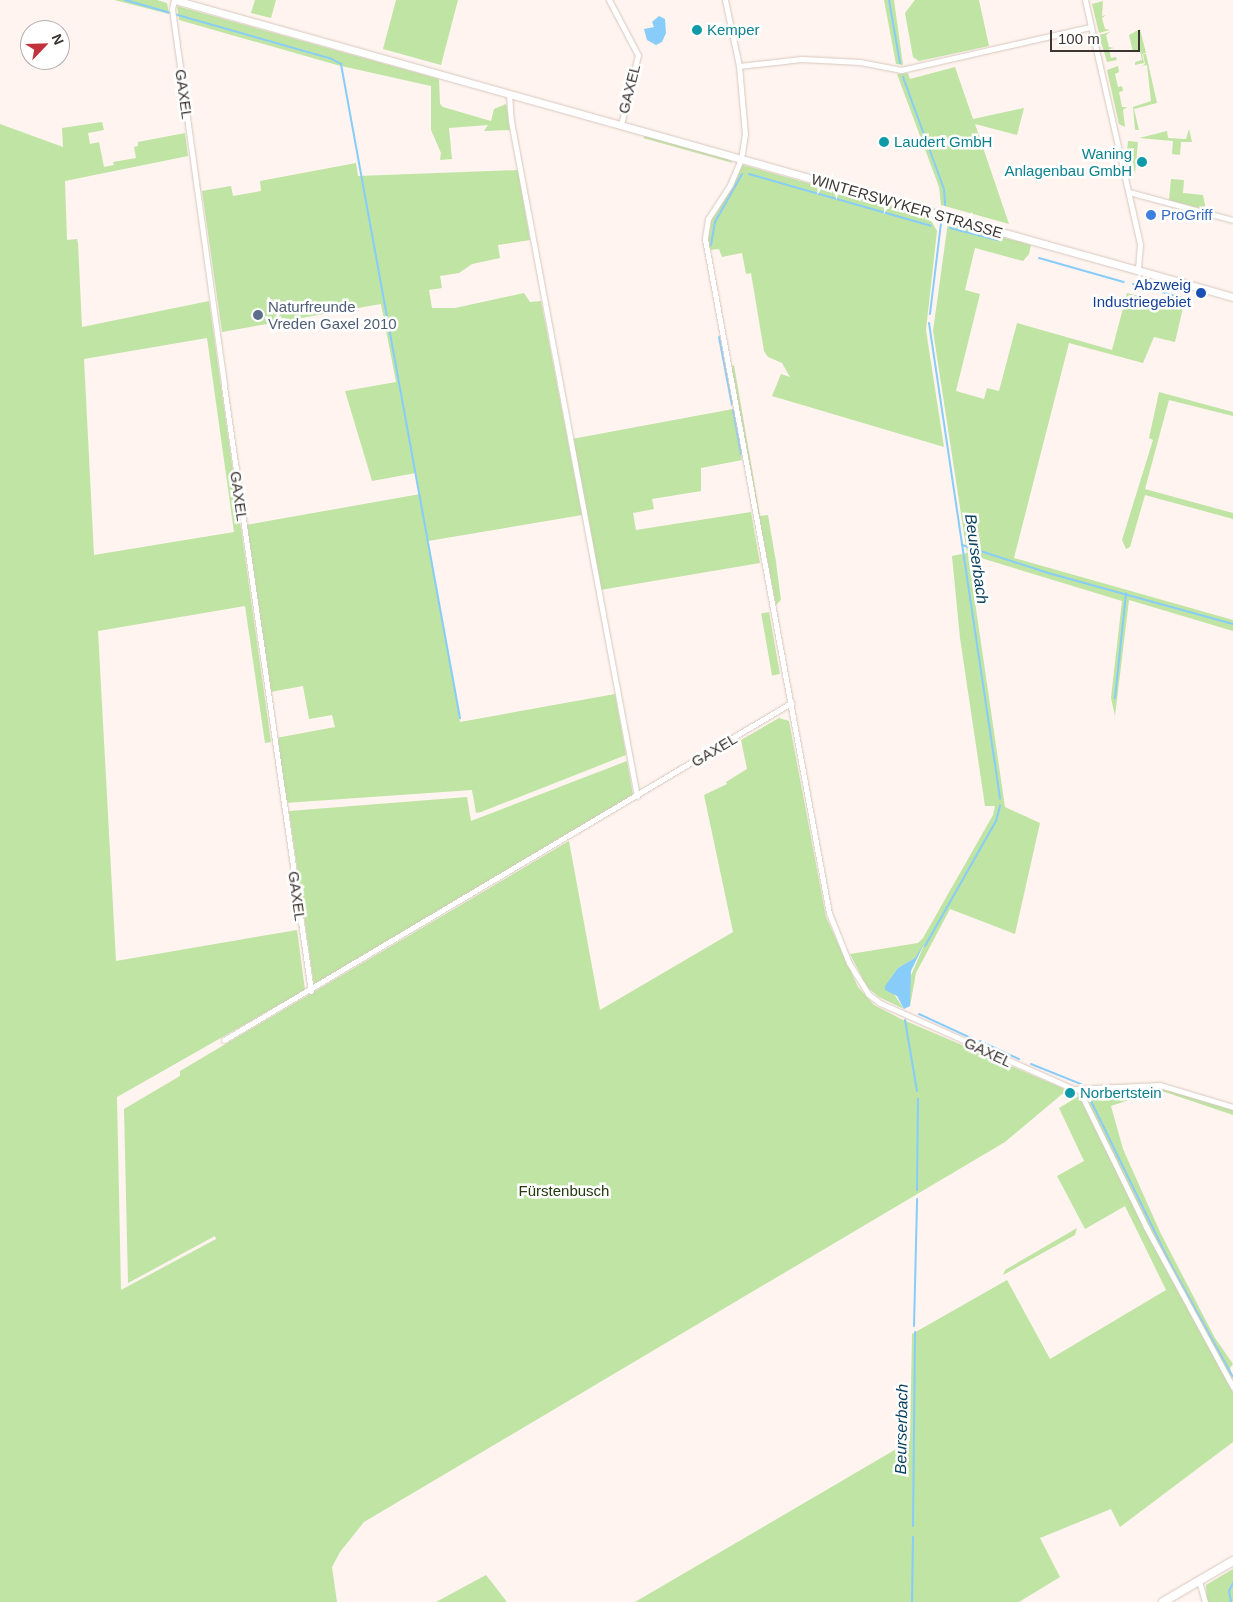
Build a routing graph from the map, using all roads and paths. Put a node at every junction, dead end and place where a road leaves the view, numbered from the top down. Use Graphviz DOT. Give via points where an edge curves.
graph roads {
  1 [pos="174,0"];
  2 [pos="609,0"];
  3 [pos="725,0"];
  4 [pos="1085,0"];
  5 [pos="1091,27"];
  6 [pos="738,66"];
  7 [pos="509,94"];
  8 [pos="622,125"];
  9 [pos="741,159"];
  10 [pos="1129,192"];
  11 [pos="1233,220"];
  12 [pos="1138,270"];
  13 [pos="1233,297"];
  14 [pos="791,703"];
  15 [pos="637,796"];
  16 [pos="310,991"];
  17 [pos="224,1040"];
  18 [pos="1079,1090"];
  19 [pos="1233,1107"];
  20 [pos="1233,1387"];
  21 [pos="1233,1561"];
  22 [pos="1199,1581"];
  23 [pos="1164,1602"];
  24 [pos="1205,1602"];
  1 -- 7 [label="street, WINTERSWYKER STRASSE"];
  1 -- 16 [label="street, GAXEL" via="172,9"];
  2 -- 8 [label="street, GAXEL" via="638,56"];
  3 -- 6 [label="street, GAXEL"];
  4 -- 5 [label="street"];
  5 -- 6 [label="street" via="901,70 860,62 809,59"];
  5 -- 10 [label="street"];
  6 -- 9 [label="street, GAXEL" via="745,117"];
  7 -- 8 [label="street, WINTERSWYKER STRASSE"];
  7 -- 15 [label="street" via="511,121"];
  8 -- 9 [label="street, WINTERSWYKER STRASSE"];
  9 -- 12 [label="street, WINTERSWYKER STRASSE"];
  9 -- 14 [label="street, GAXEL" via="730,185 708,220 706,239"];
  10 -- 11 [label="street"];
  10 -- 12 [label="street" via="1140,245"];
  12 -- 13 [label="street, WINTERSWYKER STRASSE"];
  14 -- 15 [label="street, GAXEL"];
  14 -- 18 [label="street, GAXEL" via="823,881 836,933 868,994 888,1006"];
  15 -- 16 [label="street, GAXEL"];
  16 -- 17 [label="street, GAXEL"];
  18 -- 19 [label="street, GAXEL" via="1160,1085"];
  18 -- 20 [label="street" via="1146,1227"];
  21 -- 22 [label="main road"];
  22 -- 23 [label="main road"];
  22 -- 24 [label="street"];
}
